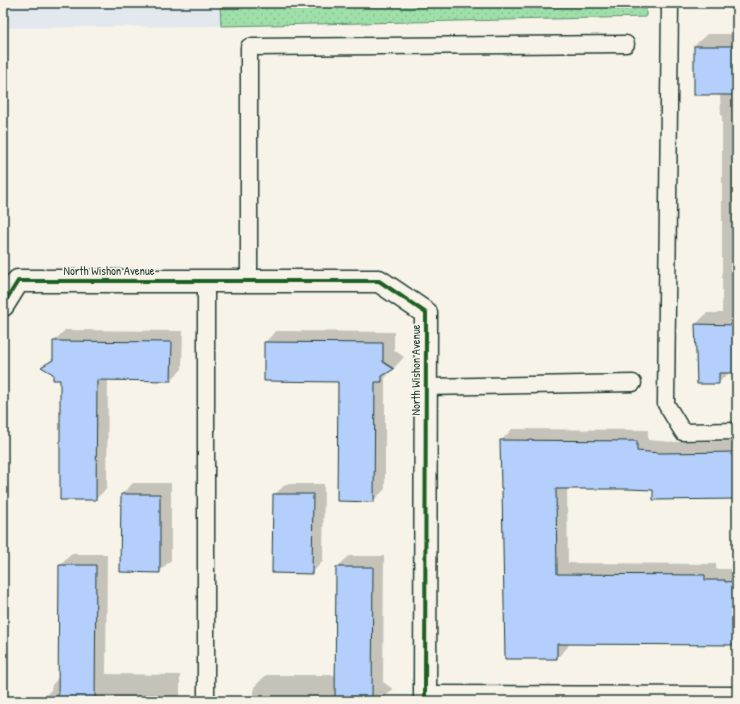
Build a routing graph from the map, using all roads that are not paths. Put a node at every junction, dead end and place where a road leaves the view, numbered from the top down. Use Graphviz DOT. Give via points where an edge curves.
graph roads {
  1 [pos="670,3"];
  2 [pos="626,44"];
  3 [pos="206,281"];
  4 [pos="250,281"];
  5 [pos="3,305"];
  6 [pos="633,383"];
  7 [pos="426,387"];
  8 [pos="737,431"];
  9 [pos="737,695"];
  10 [pos="425,698"];
  11 [pos="206,701"];
  1 -- 8 [label="lane" via="666,404 683,432"];
  2 -- 4 [label="lane" via="250,47"];
  3 -- 4 [label="street, North Wishon Avenue"];
  3 -- 5 [label="street, North Wishon Avenue" via="18,281"];
  3 -- 11 [label="lane"];
  4 -- 7 [label="street, North Wishon Avenue" via="379,281 426,313"];
  6 -- 7 [label="lane"];
  7 -- 10 [label="street, North Wishon Avenue"];
  9 -- 10 [label="lane"];
}
